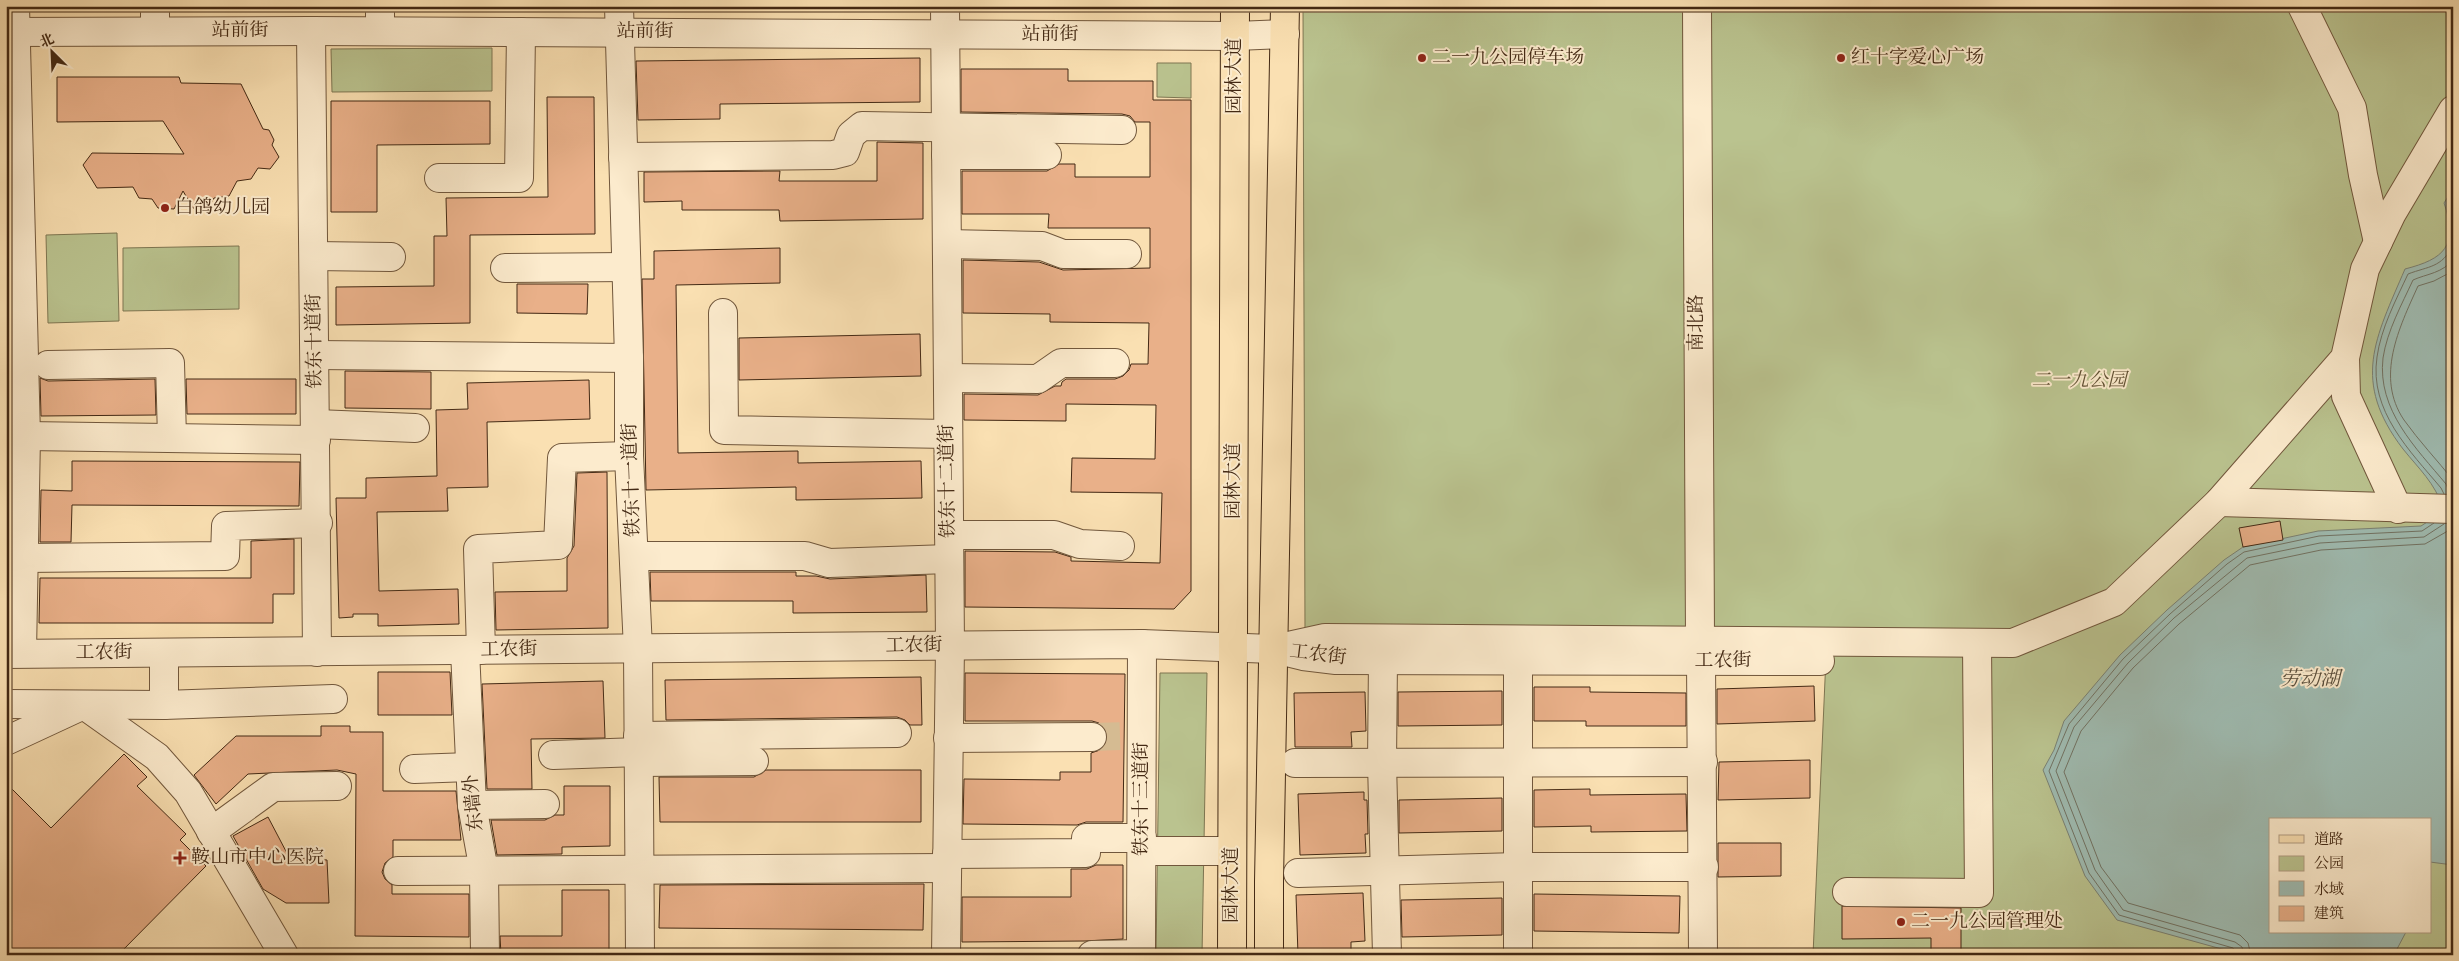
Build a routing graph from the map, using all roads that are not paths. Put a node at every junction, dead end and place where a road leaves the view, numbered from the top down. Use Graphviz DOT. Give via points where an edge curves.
graph roads {
  1 [pos="945,6"];
  2 [pos="1236,6"];
  3 [pos="1285,6"];
  4 [pos="1697,6"];
  5 [pos="2302,6"];
  6 [pos="155,19"];
  7 [pos="380,19"];
  8 [pos="619,19"];
  9 [pos="12,24"];
  10 [pos="311,31"];
  11 [pos="521,32"];
  12 [pos="945,34"];
  13 [pos="1284,34"];
  14 [pos="1236,36"];
  15 [pos="2453,110"];
  16 [pos="946,126"];
  17 [pos="1122,130"];
  18 [pos="946,155"];
  19 [pos="1047,156"];
  20 [pos="623,157"];
  21 [pos="439,178"];
  22 [pos="2378,242"];
  23 [pos="947,244"];
  24 [pos="1127,254"];
  25 [pos="314,256"];
  26 [pos="390,257"];
  27 [pos="626,267"];
  28 [pos="505,268"];
  29 [pos="723,313"];
  30 [pos="315,355"];
  31 [pos="629,358"];
  32 [pos="2345,358"];
  33 [pos="1115,363"];
  34 [pos="48,365"];
  35 [pos="948,378"];
  36 [pos="415,428"];
  37 [pos="316,432"];
  38 [pos="948,434"];
  39 [pos="26,436"];
  40 [pos="172,438"];
  41 [pos="629,456"];
  42 [pos="2218,502"];
  43 [pos="2398,509"];
  44 [pos="2453,509"];
  45 [pos="318,523"];
  46 [pos="1120,546"];
  47 [pos="949,547"];
  48 [pos="635,556"];
  49 [pos="24,558"];
  50 [pos="1234,612"];
  51 [pos="1977,643"];
  52 [pos="1142,644"];
  53 [pos="1234,645"];
  54 [pos="950,646"];
  55 [pos="638,649"];
  56 [pos="1274,649"];
  57 [pos="473,650"];
  58 [pos="1700,650"];
  59 [pos="317,652"];
  60 [pos="14,653"];
  61 [pos="164,654"];
  62 [pos="1383,659"];
  63 [pos="1518,660"];
  64 [pos="1820,662"];
  65 [pos="333,699"];
  66 [pos="6,704"];
  67 [pos="84,705"];
  68 [pos="164,705"];
  69 [pos="897,733"];
  70 [pos="1092,737"];
  71 [pos="948,738"];
  72 [pos="6,741"];
  73 [pos="639,750"];
  74 [pos="553,755"];
  75 [pos="754,761"];
  76 [pos="1703,762"];
  77 [pos="1295,763"];
  78 [pos="1382,763"];
  79 [pos="1516,763"];
  80 [pos="470,767"];
  81 [pos="414,768"];
  82 [pos="337,786"];
  83 [pos="545,804"];
  84 [pos="472,805"];
  85 [pos="211,832"];
  86 [pos="1142,844"];
  87 [pos="1232,851"];
  88 [pos="947,861"];
  89 [pos="1518,867"];
  90 [pos="1704,867"];
  91 [pos="484,871"];
  92 [pos="640,871"];
  93 [pos="1384,871"];
  94 [pos="398,872"];
  95 [pos="1298,873"];
  96 [pos="1846,892"];
  97 [pos="1141,954"];
  98 [pos="284,955"];
  99 [pos="485,955"];
  100 [pos="640,955"];
  101 [pos="946,955"];
  102 [pos="1092,955"];
  103 [pos="1232,955"];
  104 [pos="1269,955"];
  105 [pos="1387,955"];
  106 [pos="1518,955"];
  107 [pos="1703,955"];
  1 -- 12 [label="street, 铁东十二道街"];
  2 -- 14 [label="main road, 园林大道"];
  3 -- 13 [label="main road"];
  4 -- 58 [label="street, 南北路"];
  5 -- 22 [label="street" via="2352,108"];
  6 -- 9 [label="street, 站前街"];
  6 -- 10 [label="street, 站前街"];
  7 -- 10 [label="street, 站前街"];
  7 -- 11 [label="street, 站前街"];
  8 -- 11 [label="street, 站前街"];
  8 -- 12 [label="street, 站前街"];
  8 -- 20 [label="street, 铁东十一道街"];
  9 -- 39 [label="street"];
  10 -- 25 [label="street, 铁东十道街"];
  11 -- 21 [label="street" via="519,178"];
  12 -- 14 [label="street, 站前街"];
  12 -- 16 [label="street, 铁东十二道街"];
  13 -- 14 [label="street, 站前街"];
  13 -- 56 [label="main road"];
  14 -- 50 [label="main road, 园林大道"];
  15 -- 22 [label="street"];
  16 -- 17 [label="street"];
  16 -- 18 [label="street, 铁东十二道街"];
  16 -- 20 [label="street" via="862,126 851,135 845,152 833,155"];
  18 -- 19 [label="street"];
  18 -- 23 [label="street, 铁东十二道街"];
  20 -- 27 [label="street, 铁东十一道街"];
  22 -- 32 [label="street" via="2365,269"];
  23 -- 24 [label="street" via="1042,246 1063,254"];
  23 -- 35 [label="street, 铁东十二道街"];
  25 -- 26 [label="street"];
  25 -- 30 [label="street, 铁东十道街"];
  27 -- 28 [label="street"];
  27 -- 31 [label="street, 铁东十一道街"];
  29 -- 38 [label="street" via="724,430"];
  30 -- 31 [label="street"];
  30 -- 37 [label="street, 铁东十道街"];
  31 -- 41 [label="street, 铁东十一道街"];
  32 -- 42 [label="street"];
  32 -- 43 [label="street" via="2346,396"];
  33 -- 35 [label="street" via="1061,362 1038,379"];
  34 -- 40 [label="street" via="170,363"];
  35 -- 38 [label="street, 铁东十二道街"];
  36 -- 37 [label="street"];
  37 -- 40 [label="street"];
  37 -- 45 [label="street, 铁东十道街"];
  38 -- 47 [label="street, 铁东十二道街"];
  39 -- 40 [label="street"];
  39 -- 49 [label="street"];
  41 -- 48 [label="street, 铁东十一道街"];
  41 -- 57 [label="street, 东墙外" via="562,458 558,546 478,549"];
  42 -- 43 [label="street"];
  42 -- 51 [label="street" via="2114,602 2013,643"];
  43 -- 44 [label="street"];
  45 -- 49 [label="street" via="226,526 225,556"];
  45 -- 59 [label="street, 铁东十道街"];
  46 -- 47 [label="street" via="1080,544 1054,535"];
  47 -- 48 [label="street" via="828,563 805,556"];
  47 -- 54 [label="street, 铁东十二道街"];
  48 -- 55 [label="street, 铁东十一道街"];
  49 -- 60 [label="street"];
  50 -- 53 [label="main road, 园林大道"];
  50 -- 56 [label="street" via="1244,635"];
  51 -- 58 [label="street"];
  51 -- 96 [label="street" via="1980,893"];
  52 -- 53 [label="street, 工农街"];
  52 -- 54 [label="street, 工农街"];
  52 -- 86 [label="street, 铁东十三道街" via="1133,736"];
  53 -- 56 [label="street, 工农街"];
  53 -- 87 [label="main road, 园林大道"];
  54 -- 55 [label="street, 工农街"];
  54 -- 71 [label="street, 铁东十二道街"];
  55 -- 57 [label="street, 工农街"];
  55 -- 73 [label="street, 铁东十一道街"];
  56 -- 58 [label="street" via="1325,638"];
  56 -- 62 [label="street, 工农街" via="1336,660"];
  56 -- 104 [label="main road"];
  57 -- 59 [label="street, 工农街"];
  57 -- 80 [label="street, 东墙外"];
  58 -- 63 [label="street, 工农街"];
  58 -- 64 [label="street, 工农街"];
  58 -- 76 [label="street, 南北路"];
  59 -- 61 [label="street, 工农街"];
  60 -- 61 [label="street, 工农街"];
  61 -- 68 [label="street"];
  62 -- 63 [label="street, 工农街"];
  62 -- 78 [label="street"];
  63 -- 79 [label="street"];
  65 -- 68 [label="street"];
  66 -- 67 [label="street"];
  67 -- 68 [label="street"];
  67 -- 72 [label="street"];
  67 -- 85 [label="street" via="157,757 188,792"];
  69 -- 73 [label="street"];
  70 -- 71 [label="street"];
  71 -- 88 [label="street, 铁东十二道街"];
  73 -- 74 [label="street"];
  73 -- 75 [label="street"];
  73 -- 92 [label="street, 铁东十一道街"];
  76 -- 79 [label="street"];
  76 -- 90 [label="street, 南北路"];
  77 -- 78 [label="street"];
  78 -- 79 [label="street"];
  78 -- 93 [label="street"];
  79 -- 89 [label="street"];
  80 -- 81 [label="street"];
  80 -- 84 [label="street, 东墙外"];
  82 -- 85 [label="street" via="273,787"];
  83 -- 84 [label="street"];
  84 -- 91 [label="street, 东墙外"];
  85 -- 98 [label="street"];
  86 -- 87 [label="street"];
  86 -- 88 [label="street" via="1086,838 1086,853"];
  86 -- 97 [label="street, 铁东十三道街"];
  87 -- 103 [label="main road, 园林大道"];
  88 -- 92 [label="street"];
  88 -- 101 [label="street, 铁东十二道街"];
  89 -- 90 [label="street"];
  89 -- 93 [label="street"];
  89 -- 106 [label="street"];
  90 -- 107 [label="street, 南北路"];
  91 -- 92 [label="street"];
  91 -- 94 [label="street"];
  91 -- 99 [label="street, 东墙外"];
  92 -- 100 [label="street, 铁东十一道街"];
  93 -- 95 [label="street"];
  93 -- 105 [label="street"];
  97 -- 102 [label="street"];
}
